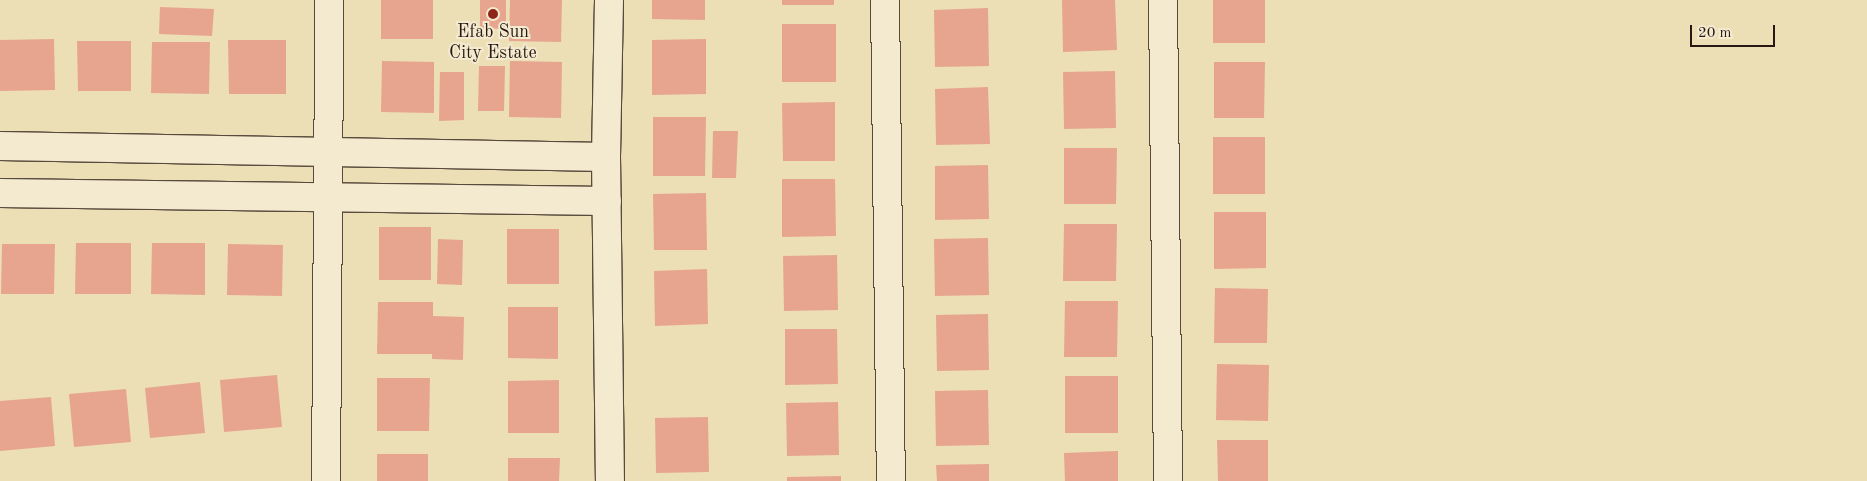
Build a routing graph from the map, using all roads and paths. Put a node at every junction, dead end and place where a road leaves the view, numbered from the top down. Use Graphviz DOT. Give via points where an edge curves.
graph roads {
  1 [pos="329,0"];
  2 [pos="609,0"];
  3 [pos="886,0"];
  4 [pos="1163,0"];
  5 [pos="0,146"];
  6 [pos="329,153"];
  7 [pos="606,157"];
  8 [pos="0,193"];
  9 [pos="328,198"];
  10 [pos="607,201"];
  11 [pos="326,481"];
  12 [pos="610,481"];
  13 [pos="891,481"];
  14 [pos="1168,481"];
  1 -- 6 [label="street"];
  2 -- 7 [label="street"];
  3 -- 13 [label="street"];
  4 -- 14 [label="street"];
  5 -- 6 [label="street"];
  6 -- 7 [label="street"];
  6 -- 9 [label="street"];
  7 -- 10 [label="street"];
  8 -- 9 [label="street"];
  9 -- 10 [label="street"];
  9 -- 11 [label="street"];
  10 -- 12 [label="street"];
}
